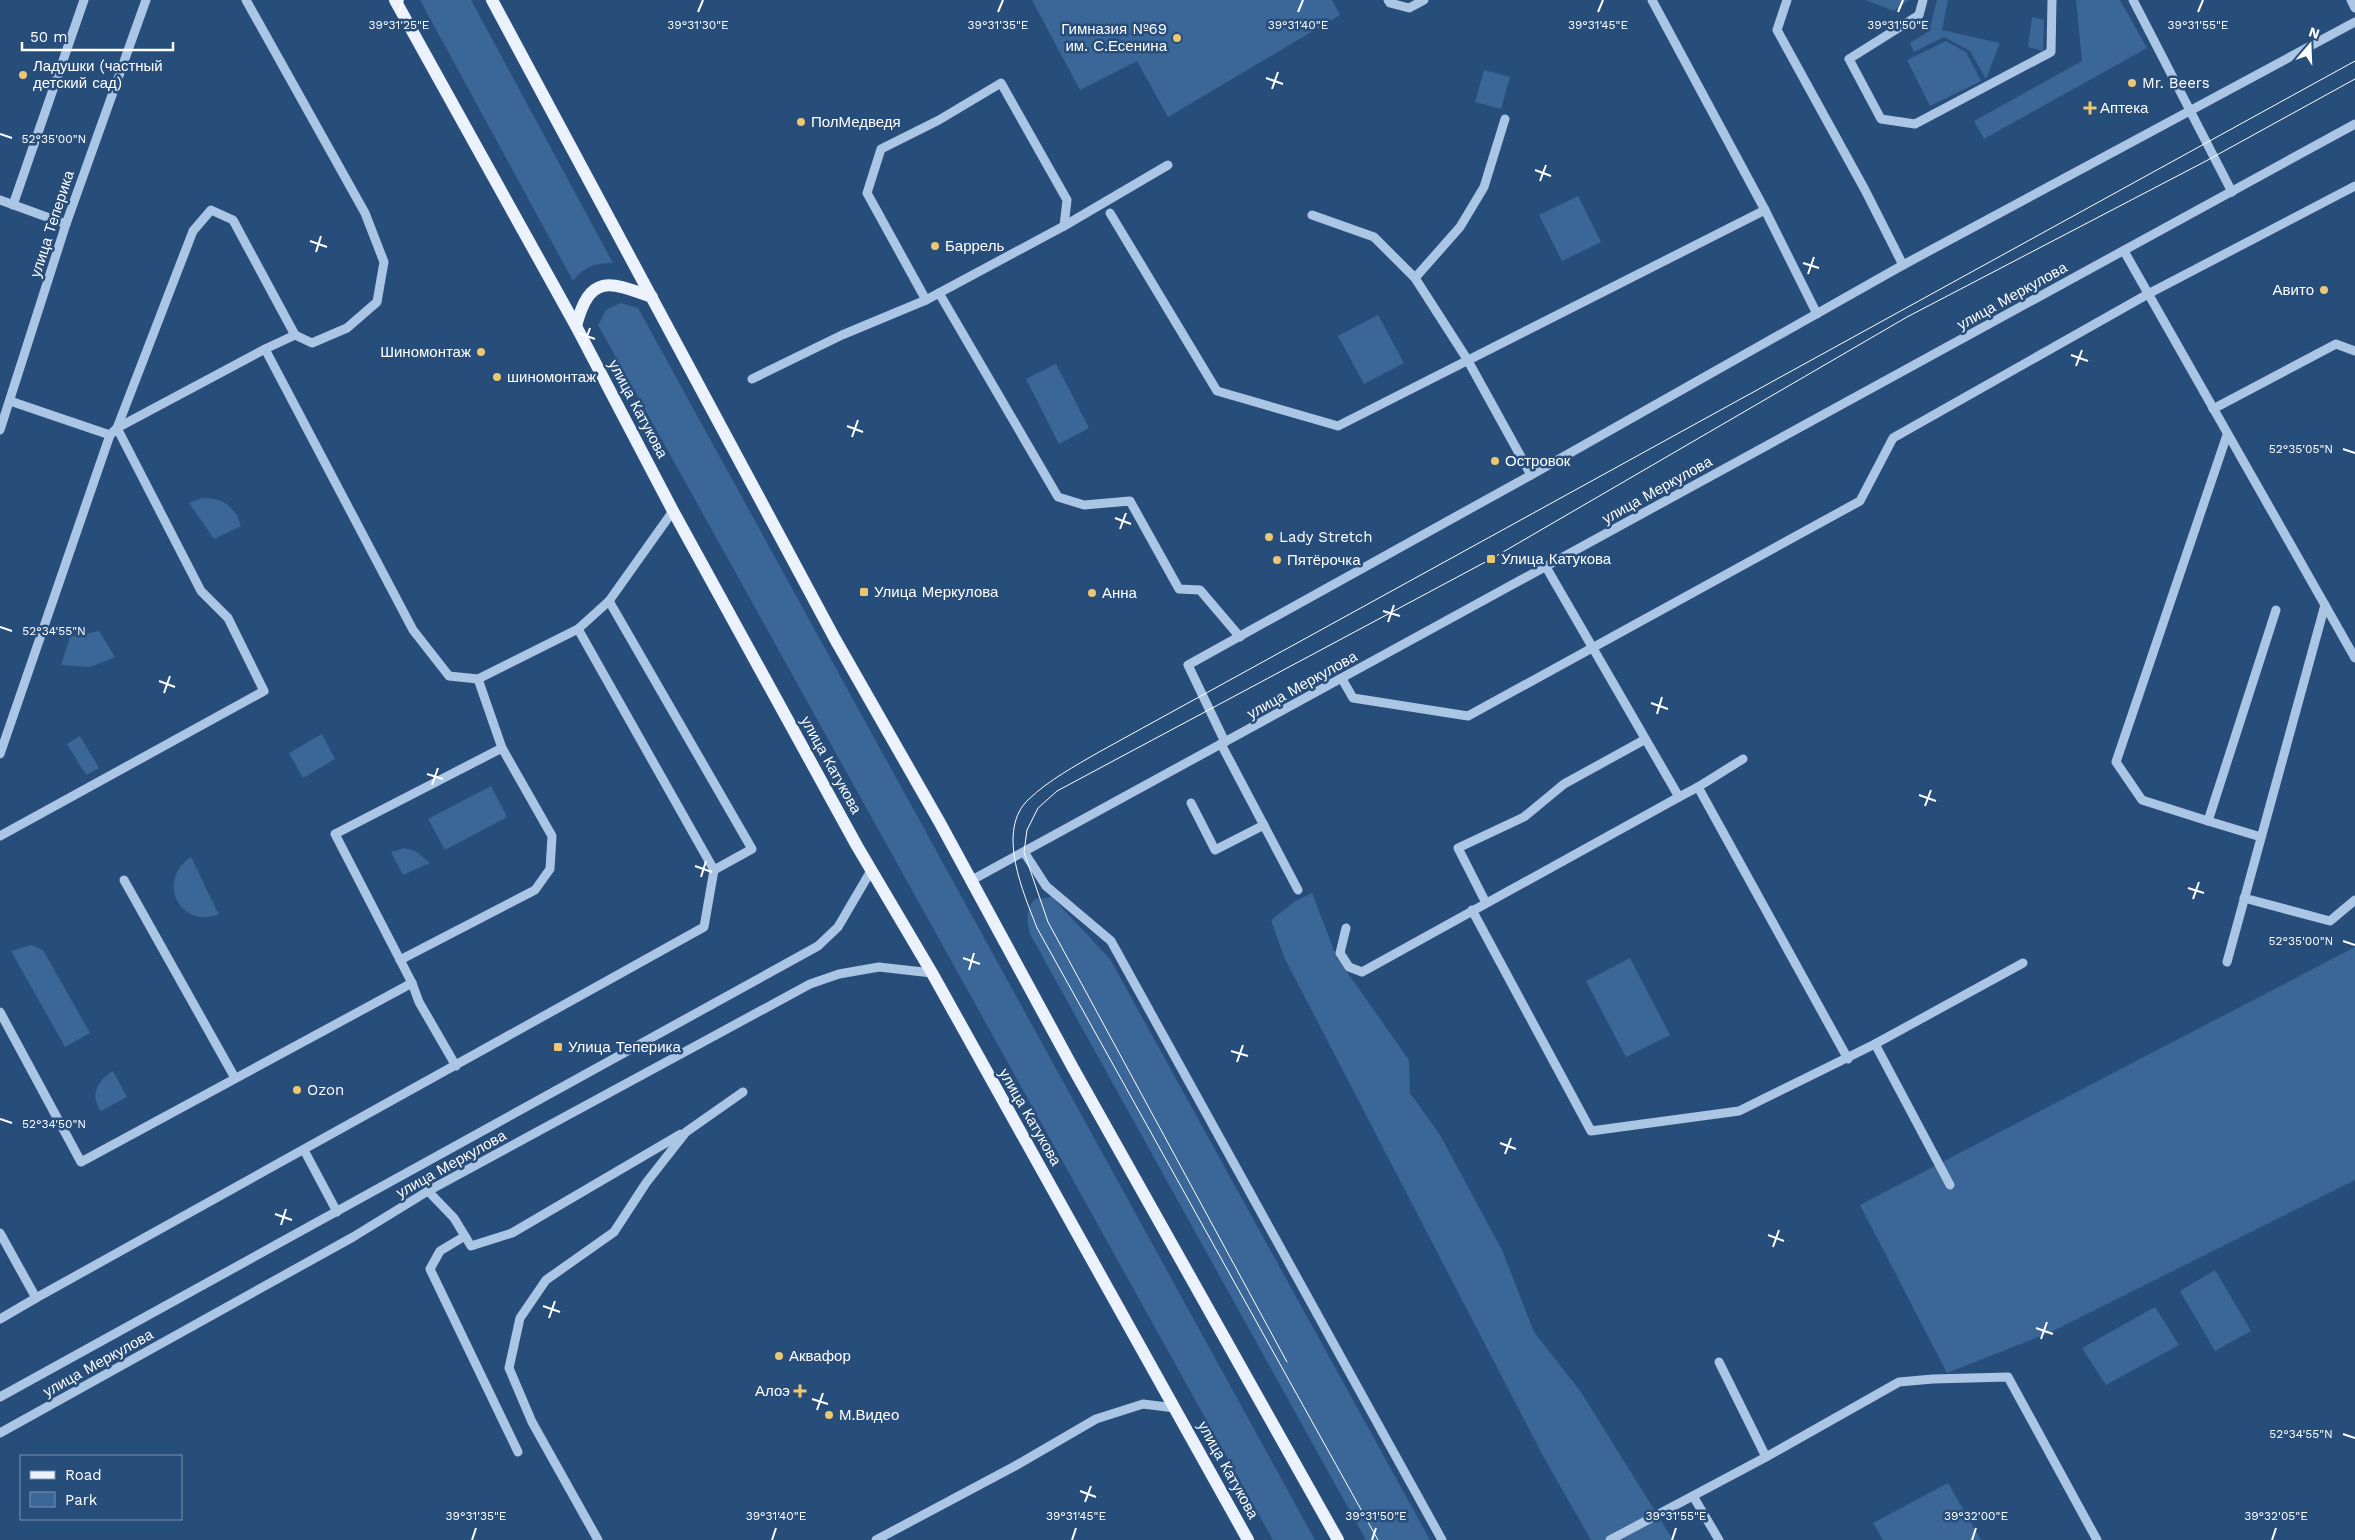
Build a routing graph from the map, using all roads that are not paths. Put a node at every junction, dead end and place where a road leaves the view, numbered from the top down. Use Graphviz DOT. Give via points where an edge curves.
graph roads {
  1 [pos="84,0"];
  2 [pos="146,0"];
  3 [pos="246,0"];
  4 [pos="395,0"];
  5 [pos="492,0"];
  6 [pos="1388,0"];
  7 [pos="1424,0"];
  8 [pos="1652,0"];
  9 [pos="1787,0"];
  10 [pos="1923,0"];
  11 [pos="2052,0"];
  12 [pos="2133,0"];
  13 [pos="2351,0"];
  14 [pos="2355,8"];
  15 [pos="2355,22"];
  16 [pos="2192,112"];
  17 [pos="1505,119"];
  18 [pos="2355,124"];
  19 [pos="1168,165"];
  20 [pos="2355,186"];
  21 [pos="2232,192"];
  22 [pos="0,200"];
  23 [pos="13,204"];
  24 [pos="1765,210"];
  25 [pos="1110,213"];
  26 [pos="1312,215"];
  27 [pos="66,224"];
  28 [pos="1064,226"];
  29 [pos="2124,251"];
  30 [pos="1903,265"];
  31 [pos="1415,278"];
  32 [pos="939,293"];
  33 [pos="2148,294"];
  34 [pos="652,298"];
  35 [pos="926,300"];
  36 [pos="1817,314"];
  37 [pos="576,326"];
  38 [pos="295,335"];
  39 [pos="265,348"];
  40 [pos="2355,351"];
  41 [pos="1467,359"];
  42 [pos="752,380"];
  43 [pos="10,401"];
  44 [pos="2213,409"];
  45 [pos="118,428"];
  46 [pos="0,430"];
  47 [pos="2227,435"];
  48 [pos="110,436"];
  49 [pos="1531,476"];
  50 [pos="673,511"];
  51 [pos="1546,567"];
  52 [pos="609,601"];
  53 [pos="2325,605"];
  54 [pos="2276,610"];
  55 [pos="578,629"];
  56 [pos="1240,637"];
  57 [pos="1593,649"];
  58 [pos="2355,658"];
  59 [pos="478,679"];
  60 [pos="1342,679"];
  61 [pos="1644,740"];
  62 [pos="1223,743"];
  63 [pos="502,748"];
  64 [pos="0,754"];
  65 [pos="1742,758"];
  66 [pos="1698,787"];
  67 [pos="1679,797"];
  68 [pos="1191,803"];
  69 [pos="2208,821"];
  70 [pos="1264,825"];
  71 [pos="0,836"];
  72 [pos="2261,837"];
  73 [pos="1024,852"];
  74 [pos="872,869"];
  75 [pos="714,870"];
  76 [pos="124,880"];
  77 [pos="972,880"];
  78 [pos="1298,890"];
  79 [pos="2244,898"];
  80 [pos="2355,900"];
  81 [pos="1486,903"];
  82 [pos="1472,910"];
  83 [pos="1346,928"];
  84 [pos="400,960"];
  85 [pos="2023,962"];
  86 [pos="2227,962"];
  87 [pos="932,973"];
  88 [pos="412,983"];
  89 [pos="0,1012"];
  90 [pos="1875,1044"];
  91 [pos="1848,1059"];
  92 [pos="456,1066"];
  93 [pos="235,1078"];
  94 [pos="743,1092"];
  95 [pos="686,1132"];
  96 [pos="304,1150"];
  97 [pos="1950,1185"];
  98 [pos="428,1192"];
  99 [pos="337,1212"];
  100 [pos="0,1233"];
  101 [pos="466,1236"];
  102 [pos="36,1298"];
  103 [pos="0,1319"];
  104 [pos="1719,1362"];
  105 [pos="0,1397"];
  106 [pos="1176,1408"];
  107 [pos="0,1433"];
  108 [pos="518,1452"];
  109 [pos="1766,1457"];
  110 [pos="1693,1496"];
  111 [pos="598,1540"];
  112 [pos="876,1540"];
  113 [pos="1248,1540"];
  114 [pos="1338,1540"];
  115 [pos="1442,1540"];
  116 [pos="1610,1540"];
  117 [pos="1719,1540"];
  118 [pos="2097,1540"];
  1 -- 23 [label="street"];
  2 -- 27 [label="street, улица Теперика"];
  3 -- 38 [label="street" via="366,213 384,262 377,302 347,328 312,343"];
  4 -- 37 [label="main road, улица Катукова"];
  5 -- 34 [label="main road"];
  6 -- 7 [label="street" via="1409,8"];
  8 -- 24 [label="street"];
  9 -- 30 [label="street" via="1777,30"];
  10 -- 11 [label="street" via="1919,14 1849,59 1881,119 1915,124 2051,52"];
  12 -- 16 [label="street"];
  13 -- 14 [label="street"];
  15 -- 16 [label="street"];
  16 -- 21 [label="street"];
  16 -- 30 [label="street"];
  17 -- 31 [label="street" via="1484,188 1460,227"];
  18 -- 21 [label="street, улица Меркулова"];
  19 -- 28 [label="street"];
  20 -- 33 [label="street"];
  21 -- 29 [label="street, улица Меркулова"];
  22 -- 23 [label="street"];
  23 -- 27 [label="street"];
  24 -- 36 [label="street"];
  24 -- 41 [label="street"];
  25 -- 41 [label="street" via="1218,391 1338,426"];
  26 -- 31 [label="street" via="1374,238"];
  27 -- 43 [label="street, улица Теперика"];
  28 -- 32 [label="street"];
  28 -- 35 [label="street" via="1067,200 1000,83 939,120 881,149 867,193"];
  29 -- 33 [label="street"];
  29 -- 51 [label="street, улица Меркулова"];
  30 -- 36 [label="street"];
  31 -- 41 [label="street"];
  32 -- 35 [label="street"];
  32 -- 56 [label="street" via="1058,497 1084,505 1130,501 1179,588 1200,590"];
  33 -- 44 [label="street"];
  33 -- 57 [label="street" via="1893,438 1860,501"];
  34 -- 37 [label="main road" via="607,284 591,291 582,305"];
  34 -- 77 [label="main road" via="835,639"];
  35 -- 42 [label="street" via="842,335"];
  36 -- 49 [label="street"];
  37 -- 50 [label="main road, улица Катукова"];
  38 -- 39 [label="street"];
  38 -- 45 [label="street" via="233,220 211,210 193,231"];
  39 -- 45 [label="street"];
  39 -- 59 [label="street" via="413,630 449,676"];
  40 -- 44 [label="street" via="2336,344"];
  41 -- 49 [label="street"];
  43 -- 46 [label="street, улица Теперика"];
  43 -- 48 [label="street"];
  44 -- 47 [label="street"];
  45 -- 48 [label="street"];
  45 -- 71 [label="street" via="202,591 228,618 264,691"];
  47 -- 53 [label="street"];
  47 -- 69 [label="street" via="2116,762 2142,800"];
  48 -- 64 [label="street"];
  49 -- 56 [label="street"];
  50 -- 52 [label="street"];
  50 -- 74 [label="main road, улица Катукова"];
  51 -- 57 [label="street"];
  51 -- 60 [label="street, улица Меркулова"];
  52 -- 55 [label="street"];
  52 -- 75 [label="street" via="752,848"];
  53 -- 58 [label="street"];
  53 -- 72 [label="street"];
  54 -- 69 [label="street"];
  55 -- 59 [label="street"];
  55 -- 75 [label="street"];
  56 -- 62 [label="street" via="1188,665"];
  57 -- 60 [label="street" via="1468,716 1353,698"];
  57 -- 61 [label="street"];
  59 -- 63 [label="street"];
  60 -- 62 [label="street, улица Меркулова"];
  61 -- 67 [label="street"];
  61 -- 81 [label="street" via="1564,784 1524,817 1458,848"];
  62 -- 70 [label="street"];
  62 -- 73 [label="street, улица Меркулова"];
  63 -- 84 [label="street" via="552,836 550,869 535,890"];
  63 -- 84 [label="street" via="335,834"];
  65 -- 66 [label="street"];
  66 -- 67 [label="street"];
  66 -- 91 [label="street"];
  67 -- 81 [label="street"];
  68 -- 70 [label="street" via="1215,850"];
  69 -- 72 [label="street"];
  70 -- 78 [label="street"];
  72 -- 79 [label="street"];
  73 -- 77 [label="street, улица Меркулова"];
  73 -- 115 [label="street" via="1046,886 1111,941"];
  74 -- 87 [label="main road, улица Катукова"];
  74 -- 99 [label="street, улица Меркулова" via="838,927 818,946"];
  75 -- 92 [label="street" via="704,927"];
  76 -- 93 [label="street"];
  77 -- 114 [label="main road" via="1073,1068"];
  79 -- 80 [label="street" via="2330,921"];
  79 -- 86 [label="street"];
  81 -- 82 [label="street"];
  82 -- 83 [label="street" via="1362,972 1348,967 1340,953"];
  82 -- 91 [label="street" via="1591,1131 1739,1111"];
  84 -- 88 [label="street"];
  85 -- 90 [label="street"];
  87 -- 98 [label="street, улица Меркулова" via="879,967 838,974 810,984"];
  87 -- 106 [label="main road, улица Катукова"];
  88 -- 92 [label="street" via="419,1002"];
  88 -- 93 [label="street"];
  89 -- 93 [label="street" via="81,1162"];
  90 -- 91 [label="street"];
  90 -- 97 [label="street"];
  92 -- 96 [label="street"];
  94 -- 95 [label="street"];
  95 -- 101 [label="street" via="512,1234 472,1246"];
  95 -- 111 [label="street" via="646,1183 614,1232 546,1280 520,1318 516,1334 509,1368 532,1422"];
  96 -- 99 [label="street"];
  96 -- 102 [label="street"];
  98 -- 101 [label="street" via="454,1218"];
  98 -- 107 [label="street, улица Меркулова"];
  99 -- 105 [label="street, улица Меркулова"];
  100 -- 102 [label="street"];
  101 -- 108 [label="street" via="440,1250 430,1269"];
  102 -- 103 [label="street"];
  104 -- 109 [label="street"];
  106 -- 112 [label="street" via="1143,1404 1096,1420"];
  106 -- 113 [label="main road, улица Катукова"];
  109 -- 110 [label="street"];
  109 -- 118 [label="street" via="1899,1382 2008,1377"];
  110 -- 116 [label="street"];
  110 -- 117 [label="street"];
}
